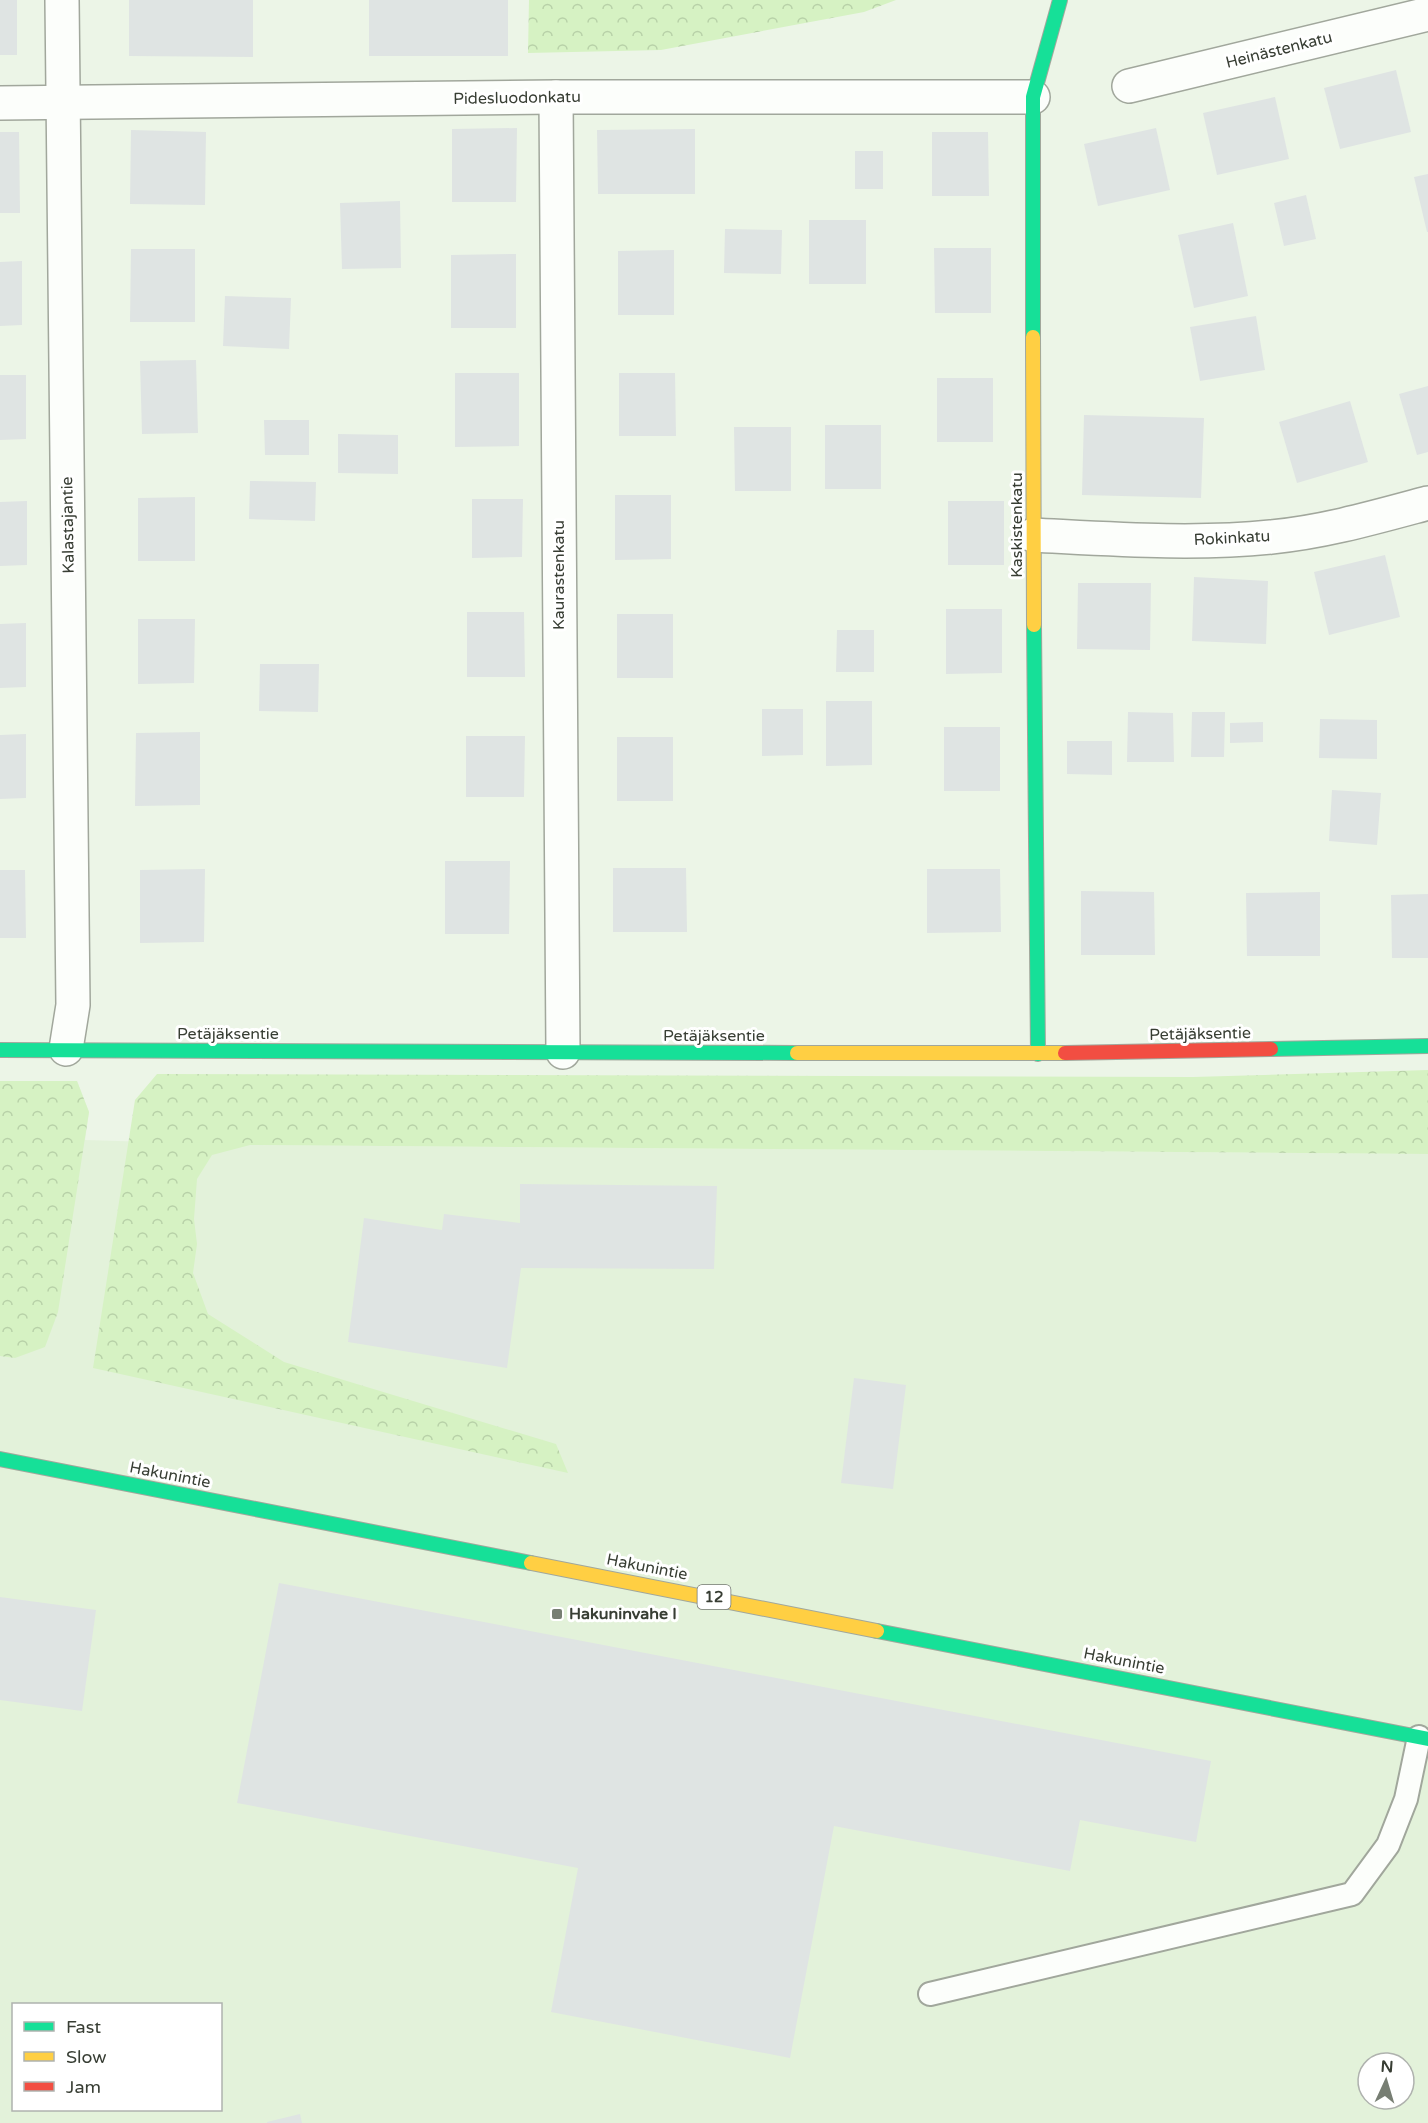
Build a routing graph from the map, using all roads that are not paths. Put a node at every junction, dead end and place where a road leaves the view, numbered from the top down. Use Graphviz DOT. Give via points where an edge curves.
graph roads {
  1 [pos="62,0"];
  2 [pos="1060,0"];
  3 [pos="1428,14"];
  4 [pos="1129,86"];
  5 [pos="556,97"];
  6 [pos="1033,97"];
  7 [pos="63,103"];
  8 [pos="0,104"];
  9 [pos="1428,503"];
  10 [pos="1033,535"];
  11 [pos="1428,1046"];
  12 [pos="66,1049"];
  13 [pos="0,1050"];
  14 [pos="563,1052"];
  15 [pos="1038,1054"];
  16 [pos="0,1459"];
  17 [pos="1423,1738"];
  18 [pos="930,1994"];
  1 -- 7 [label="street, Kalastajantie"];
  2 -- 6 [label="main road, Kaskistenkatu"];
  3 -- 4 [label="street, Heinästenkatu"];
  5 -- 6 [label="street, Pidesluodonkatu"];
  5 -- 7 [label="street, Pidesluodonkatu"];
  5 -- 14 [label="street, Kaurastenkatu"];
  6 -- 10 [label="main road, Kaskistenkatu"];
  7 -- 8 [label="street, Pidesluodonkatu"];
  7 -- 12 [label="street, Kalastajantie" via="73,1005"];
  9 -- 10 [label="street, Rokinkatu" via="1343,525 1271,537 1167,541"];
  10 -- 15 [label="main road, Kaskistenkatu"];
  11 -- 15 [label="main road, Petäjäksentie"];
  12 -- 13 [label="main road, Petäjäksentie"];
  12 -- 14 [label="main road, Petäjäksentie"];
  14 -- 15 [label="main road, Petäjäksentie"];
  16 -- 17 [label="main road, Hakunintie / 12"];
  17 -- 18 [label="lane" via="1388,1845 1352,1894"];
}
